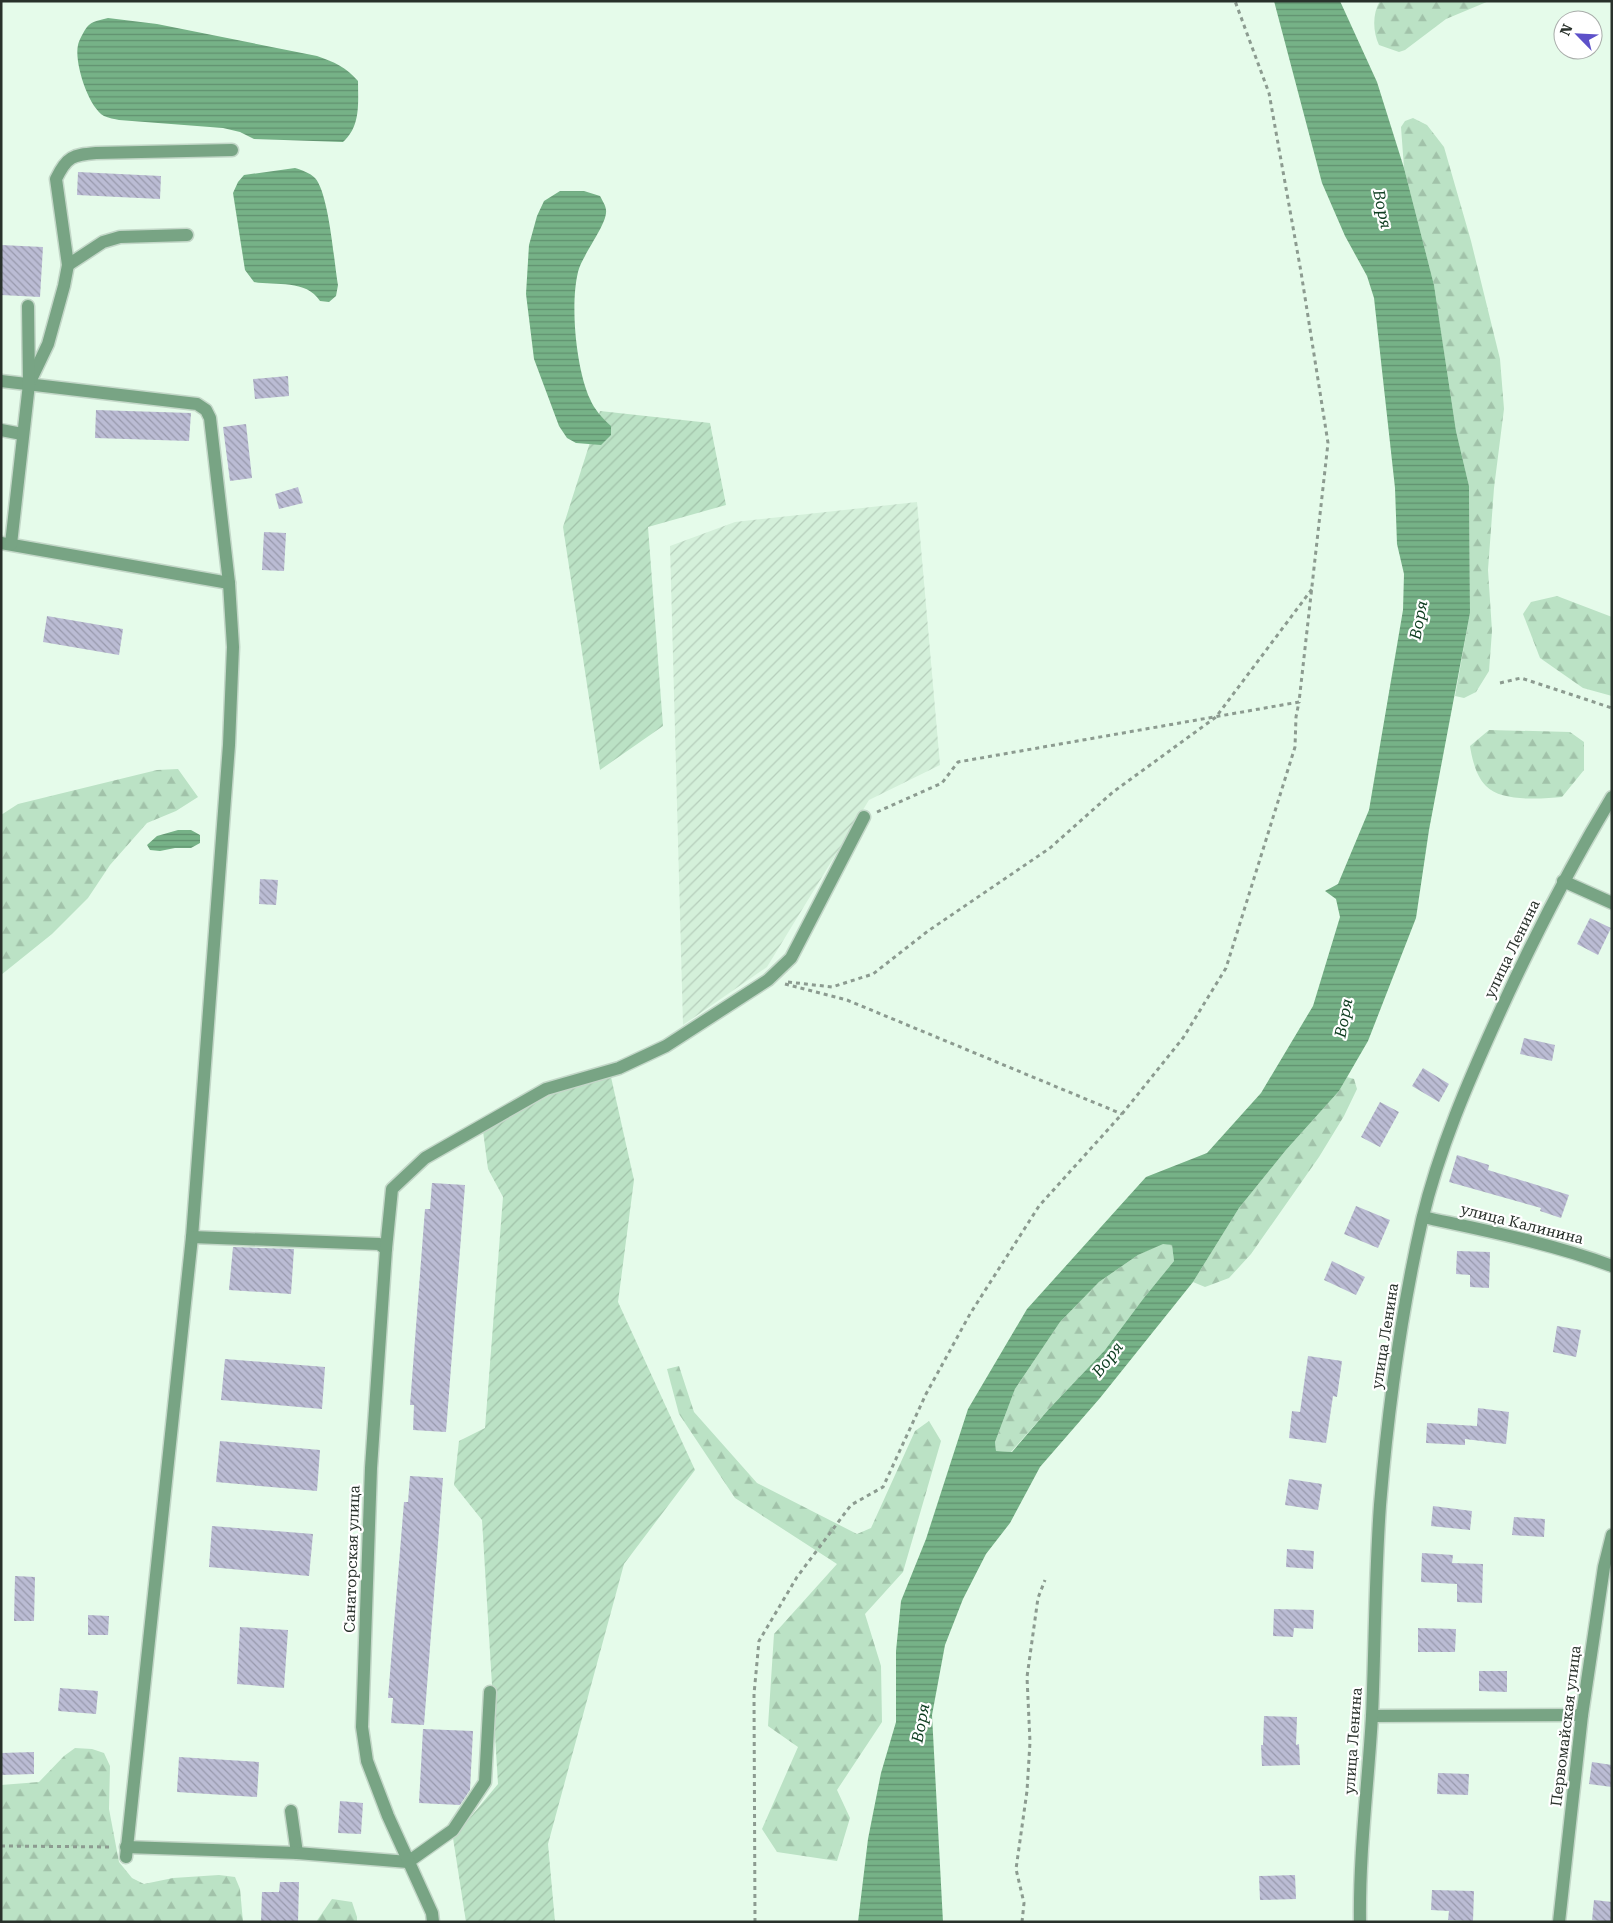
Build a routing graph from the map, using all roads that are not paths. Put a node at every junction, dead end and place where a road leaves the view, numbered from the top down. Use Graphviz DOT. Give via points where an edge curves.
graph roads {
  1 [pos="232,150"];
  2 [pos="187,235"];
  3 [pos="68,265"];
  4 [pos="28,306"];
  5 [pos="1,381"];
  6 [pos="29,384"];
  7 [pos="1,430"];
  8 [pos="22,434"];
  9 [pos="6,544"];
  10 [pos="229,583"];
  11 [pos="1612,797"];
  12 [pos="864,817"];
  13 [pos="1563,881"];
  14 [pos="1612,903"];
  15 [pos="1423,1217"];
  16 [pos="192,1237"];
  17 [pos="386,1249"];
  18 [pos="1612,1266"];
  19 [pos="1612,1534"];
  20 [pos="490,1692"];
  21 [pos="1582,1715"];
  22 [pos="1372,1716"];
  23 [pos="291,1811"];
  24 [pos="297,1853"];
  25 [pos="408,1862"];
  26 [pos="1359,1920"];
  27 [pos="433,1922"];
  28 [pos="1559,1922"];
  1 -- 3 [label="street" via="76,154 62,166 56,179"];
  2 -- 3 [label="street" via="120,237 103,242"];
  3 -- 6 [label="street" via="48,344"];
  4 -- 6 [label="street"];
  5 -- 6 [label="street"];
  6 -- 8 [label="street"];
  6 -- 10 [label="street" via="197,404 206,410 210,418"];
  7 -- 8 [label="street"];
  8 -- 9 [label="street"];
  9 -- 10 [label="street"];
  10 -- 16 [label="street" via="233,647 229,745"];
  11 -- 13 [label="street, улица Ленина"];
  12 -- 17 [label="street, Санаторская улица" via="791,958 768,980 666,1046 620,1068 546,1089 425,1158 392,1189"];
  13 -- 14 [label="street"];
  13 -- 15 [label="street, улица Ленина" via="1482,1051 1448,1135"];
  15 -- 18 [label="street, улица Калинина" via="1531,1240"];
  15 -- 22 [label="street, улица Ленина" via="1404,1308 1388,1424 1375,1594"];
  16 -- 17 [label="street" via="379,1244"];
  16 -- 24 [label="street" via="126,1852"];
  17 -- 25 [label="street, Санаторская улица" via="371,1468 362,1727 367,1761"];
  19 -- 21 [label="street, Первомайская улица"];
  20 -- 25 [label="street" via="485,1782 453,1830"];
  21 -- 22 [label="street"];
  21 -- 28 [label="street, Первомайская улица"];
  22 -- 26 [label="street, улица Ленина"];
  23 -- 24 [label="street"];
  24 -- 25 [label="street"];
  25 -- 27 [label="street, Санаторская улица" via="432,1913"];
}
